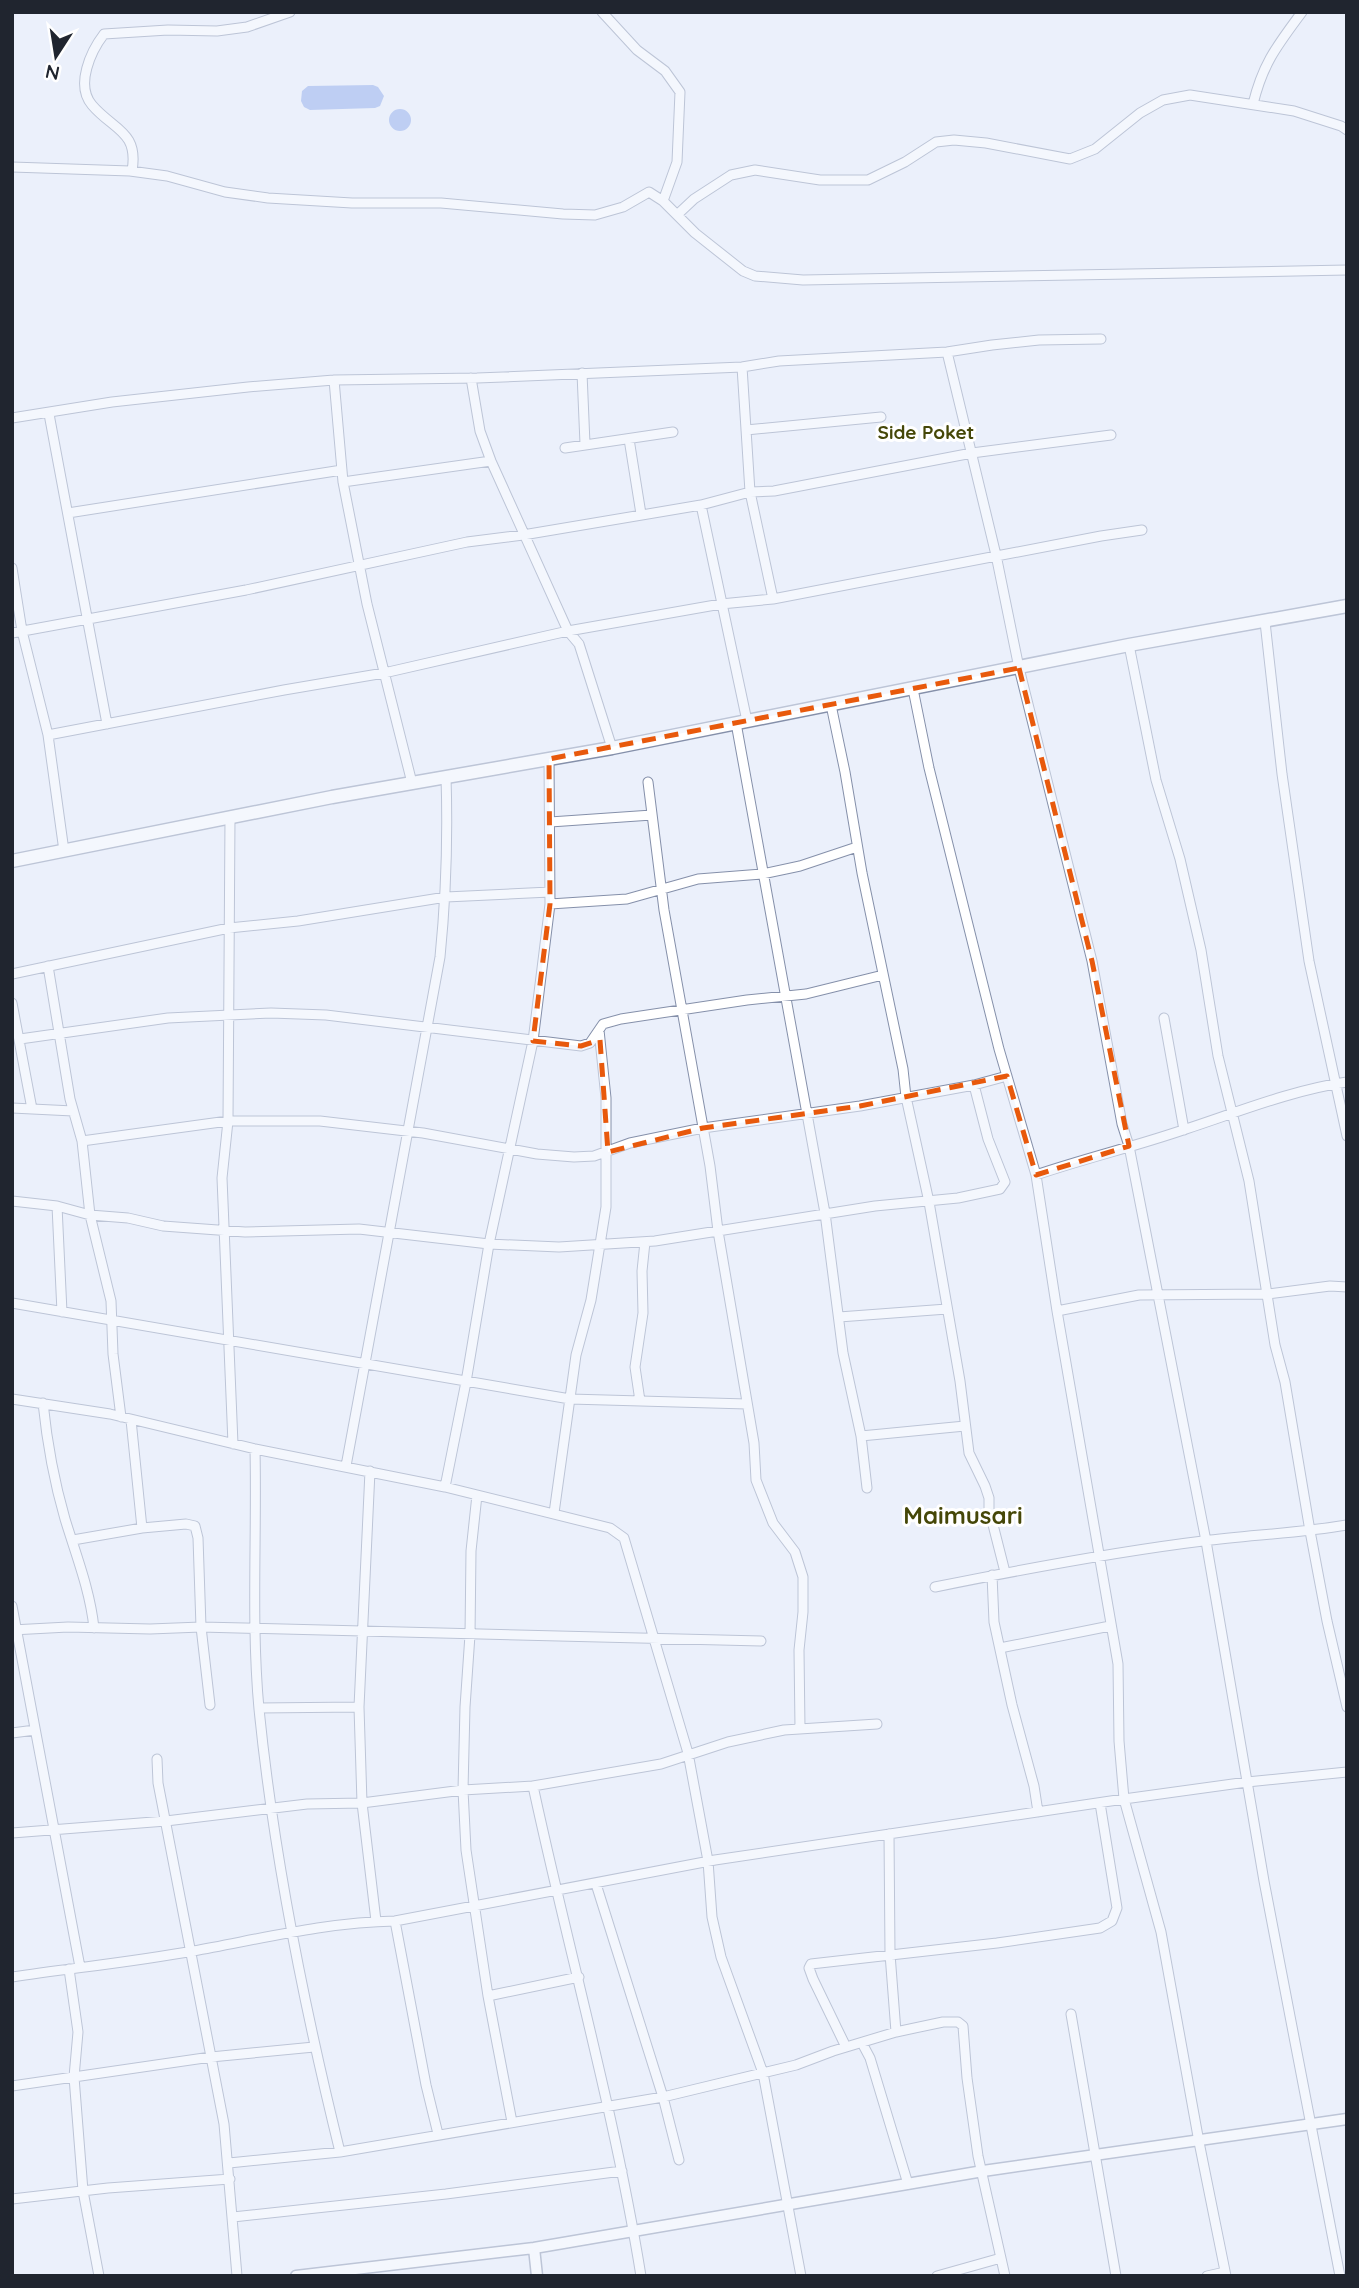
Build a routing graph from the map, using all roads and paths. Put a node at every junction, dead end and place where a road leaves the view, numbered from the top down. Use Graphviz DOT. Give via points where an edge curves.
graph roads {
  1 [pos="290,12"];
  2 [pos="601,12"];
  3 [pos="1302,12"];
  4 [pos="1253,104"];
  5 [pos="1347,131"];
  6 [pos="12,167"];
  7 [pos="132,171"];
  8 [pos="663,201"];
  9 [pos="678,215"];
  10 [pos="1347,270"];
  11 [pos="1101,339"];
  12 [pos="947,352"];
  13 [pos="741,367"];
  14 [pos="582,373"];
  15 [pos="471,378"];
  16 [pos="334,380"];
  17 [pos="50,414"];
  18 [pos="881,417"];
  19 [pos="12,418"];
  20 [pos="746,430"];
  21 [pos="673,432"];
  22 [pos="1111,435"];
  23 [pos="629,439"];
  24 [pos="585,444"];
  25 [pos="565,448"];
  26 [pos="972,453"];
  27 [pos="491,461"];
  28 [pos="342,470"];
  29 [pos="343,482"];
  30 [pos="750,492"];
  31 [pos="701,505"];
  32 [pos="68,513"];
  33 [pos="641,514"];
  34 [pos="1142,530"];
  35 [pos="523,535"];
  36 [pos="996,555"];
  37 [pos="359,565"];
  38 [pos="12,568"];
  39 [pos="773,599"];
  40 [pos="721,604"];
  41 [pos="1347,606"];
  42 [pos="88,620"];
  43 [pos="1265,622"];
  44 [pos="568,631"];
  45 [pos="17,632"];
  46 [pos="1129,645"];
  47 [pos="1020,667"];
  48 [pos="384,673"];
  49 [pos="913,689"];
  50 [pos="831,705"];
  51 [pos="741,722"];
  52 [pos="107,724"];
  53 [pos="48,735"];
  54 [pos="612,748"];
  55 [pos="549,759"];
  56 [pos="446,777"];
  57 [pos="648,782"];
  58 [pos="412,783"];
  59 [pos="652,815"];
  60 [pos="230,818"];
  61 [pos="550,822"];
  62 [pos="857,847"];
  63 [pos="64,851"];
  64 [pos="12,861"];
  65 [pos="762,874"];
  66 [pos="661,888"];
  67 [pos="550,892"];
  68 [pos="446,897"];
  69 [pos="550,904"];
  70 [pos="229,928"];
  71 [pos="48,966"];
  72 [pos="12,974"];
  73 [pos="883,975"];
  74 [pos="784,997"];
  75 [pos="12,1003"];
  76 [pos="682,1010"];
  77 [pos="229,1014"];
  78 [pos="1164,1018"];
  79 [pos="426,1027"];
  80 [pos="599,1030"];
  81 [pos="59,1035"];
  82 [pos="20,1039"];
  83 [pos="533,1041"];
  84 [pos="1007,1076"];
  85 [pos="1347,1082"];
  86 [pos="1335,1083"];
  87 [pos="974,1085"];
  88 [pos="906,1097"];
  89 [pos="12,1108"];
  90 [pos="32,1109"];
  91 [pos="73,1111"];
  92 [pos="806,1113"];
  93 [pos="1231,1113"];
  94 [pos="228,1121"];
  95 [pos="703,1128"];
  96 [pos="1184,1130"];
  97 [pos="409,1132"];
  98 [pos="1347,1136"];
  99 [pos="82,1141"];
  100 [pos="1129,1146"];
  101 [pos="510,1147"];
  102 [pos="608,1152"];
  103 [pos="1036,1175"];
  104 [pos="12,1201"];
  105 [pos="929,1202"];
  106 [pos="57,1206"];
  107 [pos="825,1213"];
  108 [pos="90,1215"];
  109 [pos="224,1230"];
  110 [pos="718,1231"];
  111 [pos="389,1233"];
  112 [pos="645,1242"];
  113 [pos="489,1244"];
  114 [pos="600,1245"];
  115 [pos="1347,1287"];
  116 [pos="1158,1294"];
  117 [pos="1268,1294"];
  118 [pos="12,1303"];
  119 [pos="947,1310"];
  120 [pos="1057,1311"];
  121 [pos="62,1312"];
  122 [pos="839,1317"];
  123 [pos="112,1322"];
  124 [pos="228,1340"];
  125 [pos="365,1363"];
  126 [pos="466,1382"];
  127 [pos="12,1398"];
  128 [pos="570,1399"];
  129 [pos="640,1401"];
  130 [pos="43,1403"];
  131 [pos="747,1404"];
  132 [pos="126,1419"];
  133 [pos="965,1426"];
  134 [pos="862,1436"];
  135 [pos="233,1444"];
  136 [pos="255,1449"];
  137 [pos="346,1466"];
  138 [pos="370,1471"];
  139 [pos="445,1488"];
  140 [pos="867,1488"];
  141 [pos="477,1495"];
  142 [pos="554,1513"];
  143 [pos="1347,1525"];
  144 [pos="142,1528"];
  145 [pos="1310,1531"];
  146 [pos="73,1540"];
  147 [pos="1206,1541"];
  148 [pos="1100,1556"];
  149 [pos="1005,1572"];
  150 [pos="992,1575"];
  151 [pos="935,1587"];
  152 [pos="12,1606"];
  153 [pos="1110,1626"];
  154 [pos="201,1627"];
  155 [pos="94,1628"];
  156 [pos="255,1628"];
  157 [pos="15,1630"];
  158 [pos="362,1630"];
  159 [pos="470,1635"];
  160 [pos="656,1640"];
  161 [pos="761,1641"];
  162 [pos="1000,1648"];
  163 [pos="210,1705"];
  164 [pos="359,1707"];
  165 [pos="1347,1707"];
  166 [pos="259,1708"];
  167 [pos="877,1724"];
  168 [pos="800,1728"];
  169 [pos="35,1730"];
  170 [pos="12,1733"];
  171 [pos="688,1753"];
  172 [pos="157,1759"];
  173 [pos="1347,1773"];
  174 [pos="1248,1782"];
  175 [pos="533,1786"];
  176 [pos="463,1790"];
  177 [pos="1125,1799"];
  178 [pos="362,1803"];
  179 [pos="1100,1803"];
  180 [pos="271,1809"];
  181 [pos="1038,1812"];
  182 [pos="166,1821"];
  183 [pos="54,1830"];
  184 [pos="12,1833"];
  185 [pos="889,1834"];
  186 [pos="708,1861"];
  187 [pos="596,1884"];
  188 [pos="556,1891"];
  189 [pos="475,1907"];
  190 [pos="376,1921"];
  191 [pos="395,1921"];
  192 [pos="292,1933"];
  193 [pos="190,1952"];
  194 [pos="890,1954"];
  195 [pos="80,1967"];
  196 [pos="69,1969"];
  197 [pos="12,1977"];
  198 [pos="579,1977"];
  199 [pos="488,1996"];
  200 [pos="1071,2014"];
  201 [pos="896,2032"];
  202 [pos="862,2043"];
  203 [pos="314,2046"];
  204 [pos="846,2047"];
  205 [pos="211,2057"];
  206 [pos="763,2073"];
  207 [pos="74,2077"];
  208 [pos="12,2086"];
  209 [pos="663,2097"];
  210 [pos="608,2106"];
  211 [pos="1347,2119"];
  212 [pos="512,2122"];
  213 [pos="1312,2123"];
  214 [pos="439,2134"];
  215 [pos="1199,2141"];
  216 [pos="341,2152"];
  217 [pos="1095,2155"];
  218 [pos="679,2160"];
  219 [pos="229,2163"];
  220 [pos="622,2171"];
  221 [pos="983,2171"];
  222 [pos="230,2179"];
  223 [pos="908,2184"];
  224 [pos="83,2191"];
  225 [pos="12,2199"];
  226 [pos="786,2205"];
  227 [pos="233,2217"];
  228 [pos="634,2231"];
  229 [pos="534,2248"];
  230 [pos="1001,2258"];
  231 [pos="358,2272"];
  232 [pos="1226,2274"];
  233 [pos="99,2276"];
  234 [pos="237,2276"];
  235 [pos="296,2276"];
  236 [pos="537,2276"];
  237 [pos="641,2276"];
  238 [pos="801,2276"];
  239 [pos="937,2276"];
  240 [pos="1004,2276"];
  241 [pos="1116,2276"];
  242 [pos="1207,2276"];
  243 [pos="1340,2276"];
  1 -- 7 [label="street" via="247,27 217,31 104,34 89,59 86,87 90,103 123,131 131,144 135,156"];
  2 -- 8 [label="street" via="637,50 665,71 680,92 677,162"];
  3 -- 4 [label="street" via="1270,54"];
  4 -- 5 [label="street" via="1294,111"];
  4 -- 9 [label="street" via="1190,95 1163,100 1094,149 1070,159 954,140 936,142 868,180 820,180 755,170 731,176"];
  6 -- 7 [label="street"];
  7 -- 8 [label="street" via="225,192 352,203 452,203 595,215 623,207 649,192"];
  8 -- 9 [label="street"];
  9 -- 10 [label="street" via="743,271 803,280"];
  11 -- 12 [label="street" via="1039,340"];
  12 -- 13 [label="street"];
  12 -- 26 [label="street"];
  13 -- 14 [label="street"];
  13 -- 20 [label="street"];
  14 -- 15 [label="street"];
  14 -- 24 [label="street"];
  15 -- 16 [label="street"];
  15 -- 27 [label="street"];
  16 -- 17 [label="street" via="112,402"];
  16 -- 28 [label="street"];
  17 -- 19 [label="street"];
  17 -- 32 [label="street"];
  18 -- 20 [label="street"];
  20 -- 30 [label="street"];
  21 -- 23 [label="street"];
  22 -- 26 [label="street"];
  23 -- 24 [label="street"];
  23 -- 33 [label="street"];
  24 -- 25 [label="street"];
  26 -- 30 [label="street"];
  26 -- 36 [label="street"];
  27 -- 29 [label="street"];
  27 -- 35 [label="street"];
  28 -- 29 [label="street"];
  28 -- 32 [label="street"];
  29 -- 37 [label="street"];
  30 -- 31 [label="street"];
  30 -- 39 [label="street"];
  31 -- 33 [label="street"];
  31 -- 40 [label="street"];
  32 -- 42 [label="street"];
  33 -- 35 [label="street"];
  34 -- 36 [label="street"];
  35 -- 37 [label="street"];
  35 -- 44 [label="street"];
  36 -- 39 [label="street"];
  36 -- 47 [label="street"];
  37 -- 42 [label="street"];
  37 -- 48 [label="street"];
  38 -- 45 [label="street"];
  39 -- 40 [label="street"];
  40 -- 44 [label="street"];
  40 -- 51 [label="street"];
  41 -- 43 [label="main road"];
  42 -- 45 [label="street"];
  42 -- 52 [label="street"];
  43 -- 46 [label="main road"];
  43 -- 86 [label="street" via="1297,882"];
  44 -- 48 [label="street"];
  44 -- 54 [label="street" via="579,644"];
  45 -- 53 [label="street"];
  46 -- 47 [label="main road"];
  46 -- 93 [label="street" via="1156,780 1201,950"];
  47 -- 49 [label="main road"];
  47 -- 100 [label="street" via="1092,961"];
  48 -- 52 [label="street"];
  48 -- 58 [label="street"];
  49 -- 50 [label="main road"];
  49 -- 84 [label="street"];
  50 -- 51 [label="main road"];
  50 -- 62 [label="street"];
  51 -- 54 [label="main road"];
  51 -- 65 [label="street"];
  52 -- 53 [label="street"];
  53 -- 63 [label="street"];
  54 -- 55 [label="main road"];
  55 -- 56 [label="main road"];
  55 -- 61 [label="street"];
  56 -- 58 [label="main road"];
  56 -- 68 [label="street"];
  57 -- 59 [label="street"];
  58 -- 60 [label="main road"];
  59 -- 61 [label="street"];
  59 -- 66 [label="street"];
  60 -- 63 [label="main road"];
  60 -- 70 [label="street"];
  61 -- 67 [label="street"];
  62 -- 65 [label="street"];
  62 -- 73 [label="street"];
  63 -- 64 [label="main road"];
  65 -- 66 [label="street" via="698,879"];
  65 -- 74 [label="street"];
  66 -- 69 [label="street" via="627,899"];
  66 -- 76 [label="street"];
  67 -- 68 [label="street"];
  67 -- 69 [label="street"];
  68 -- 70 [label="street"];
  68 -- 79 [label="street"];
  69 -- 83 [label="street"];
  70 -- 71 [label="street"];
  70 -- 77 [label="street"];
  71 -- 72 [label="street"];
  71 -- 81 [label="street"];
  73 -- 74 [label="street"];
  73 -- 88 [label="street"];
  74 -- 76 [label="street"];
  74 -- 92 [label="street"];
  75 -- 82 [label="street"];
  76 -- 80 [label="street" via="621,1019 603,1024"];
  76 -- 95 [label="street"];
  77 -- 79 [label="street" via="326,1015"];
  77 -- 81 [label="street" via="168,1018"];
  77 -- 94 [label="street"];
  78 -- 96 [label="street"];
  79 -- 83 [label="street"];
  79 -- 97 [label="street"];
  80 -- 83 [label="street" via="590,1043 581,1046"];
  80 -- 102 [label="street"];
  81 -- 82 [label="street"];
  81 -- 91 [label="street"];
  82 -- 90 [label="street"];
  83 -- 101 [label="street"];
  84 -- 87 [label="street"];
  84 -- 103 [label="street"];
  85 -- 86 [label="street"];
  86 -- 93 [label="street"];
  86 -- 98 [label="street"];
  87 -- 88 [label="street"];
  87 -- 105 [label="street" via="1005,1182 989,1192"];
  88 -- 92 [label="street"];
  88 -- 105 [label="street"];
  89 -- 90 [label="street"];
  90 -- 91 [label="street"];
  91 -- 99 [label="street"];
  92 -- 95 [label="street"];
  92 -- 107 [label="street"];
  93 -- 96 [label="street"];
  93 -- 117 [label="street" via="1249,1181"];
  94 -- 97 [label="street" via="320,1121"];
  94 -- 99 [label="street"];
  94 -- 109 [label="street" via="222,1178"];
  95 -- 102 [label="street"];
  95 -- 110 [label="street"];
  96 -- 100 [label="street"];
  97 -- 101 [label="street"];
  97 -- 111 [label="street"];
  99 -- 108 [label="street"];
  100 -- 103 [label="street"];
  100 -- 116 [label="street"];
  101 -- 102 [label="street" via="574,1157"];
  101 -- 113 [label="street"];
  102 -- 114 [label="street"];
  103 -- 120 [label="street"];
  104 -- 106 [label="street"];
  105 -- 107 [label="street"];
  105 -- 119 [label="street"];
  106 -- 108 [label="street"];
  106 -- 121 [label="street"];
  107 -- 110 [label="street"];
  107 -- 122 [label="street"];
  108 -- 109 [label="street"];
  108 -- 123 [label="street"];
  109 -- 111 [label="street"];
  109 -- 124 [label="street"];
  110 -- 112 [label="street"];
  110 -- 131 [label="street"];
  111 -- 113 [label="street"];
  111 -- 125 [label="street"];
  112 -- 114 [label="street"];
  112 -- 129 [label="street" via="643,1313 635,1367"];
  113 -- 114 [label="street"];
  113 -- 126 [label="street"];
  114 -- 128 [label="street"];
  115 -- 117 [label="street"];
  116 -- 117 [label="street"];
  116 -- 120 [label="street"];
  116 -- 147 [label="street"];
  117 -- 145 [label="street"];
  118 -- 121 [label="street"];
  119 -- 122 [label="street"];
  119 -- 133 [label="street"];
  120 -- 148 [label="street"];
  121 -- 123 [label="street"];
  122 -- 134 [label="street"];
  123 -- 124 [label="street"];
  123 -- 132 [label="street" via="113,1354"];
  124 -- 125 [label="street"];
  124 -- 135 [label="street"];
  125 -- 126 [label="street"];
  125 -- 137 [label="street"];
  126 -- 128 [label="street"];
  126 -- 139 [label="street"];
  127 -- 130 [label="street"];
  128 -- 129 [label="street"];
  128 -- 142 [label="street"];
  129 -- 131 [label="street"];
  130 -- 132 [label="street"];
  130 -- 146 [label="street" via="47,1443"];
  131 -- 168 [label="street" via="756,1480 803,1577"];
  132 -- 135 [label="street"];
  132 -- 144 [label="street"];
  133 -- 134 [label="street"];
  133 -- 149 [label="street" via="969,1453 989,1498"];
  134 -- 140 [label="street"];
  135 -- 136 [label="street"];
  136 -- 137 [label="street"];
  136 -- 156 [label="street"];
  137 -- 138 [label="street"];
  138 -- 139 [label="street"];
  138 -- 158 [label="street"];
  139 -- 141 [label="street"];
  141 -- 142 [label="street"];
  141 -- 159 [label="street"];
  142 -- 160 [label="street" via="610,1528 624,1538"];
  143 -- 145 [label="street"];
  144 -- 146 [label="street"];
  144 -- 154 [label="street" via="195,1526"];
  145 -- 147 [label="street"];
  145 -- 165 [label="street"];
  146 -- 155 [label="street"];
  147 -- 148 [label="street"];
  147 -- 174 [label="street"];
  148 -- 149 [label="street"];
  148 -- 153 [label="street"];
  149 -- 150 [label="street"];
  150 -- 151 [label="street"];
  150 -- 162 [label="street"];
  152 -- 157 [label="street"];
  153 -- 162 [label="street"];
  153 -- 177 [label="street" via="1118,1664"];
  154 -- 155 [label="street"];
  154 -- 156 [label="street"];
  154 -- 163 [label="street"];
  155 -- 157 [label="street"];
  156 -- 158 [label="street"];
  156 -- 166 [label="street"];
  157 -- 169 [label="street"];
  158 -- 159 [label="street"];
  158 -- 164 [label="street"];
  159 -- 160 [label="street"];
  159 -- 176 [label="street"];
  160 -- 161 [label="street"];
  160 -- 171 [label="street"];
  162 -- 181 [label="street"];
  164 -- 166 [label="street"];
  164 -- 178 [label="street"];
  166 -- 180 [label="street"];
  167 -- 168 [label="street"];
  168 -- 171 [label="street"];
  169 -- 170 [label="street"];
  169 -- 183 [label="street"];
  171 -- 175 [label="street" via="661,1764"];
  171 -- 186 [label="street"];
  172 -- 182 [label="street"];
  173 -- 174 [label="street"];
  174 -- 177 [label="street"];
  174 -- 213 [label="street"];
  175 -- 176 [label="street"];
  175 -- 188 [label="street"];
  176 -- 178 [label="street"];
  176 -- 189 [label="street"];
  177 -- 179 [label="street"];
  177 -- 215 [label="street" via="1161,1931"];
  178 -- 180 [label="street"];
  178 -- 190 [label="street"];
  179 -- 181 [label="street"];
  179 -- 194 [label="street" via="1116,1908 1112,1922 1100,1928 998,1943"];
  180 -- 182 [label="street"];
  180 -- 192 [label="street"];
  181 -- 185 [label="street"];
  182 -- 183 [label="street"];
  182 -- 193 [label="street"];
  183 -- 184 [label="street"];
  183 -- 195 [label="street"];
  185 -- 186 [label="street"];
  185 -- 194 [label="street"];
  186 -- 187 [label="street"];
  186 -- 206 [label="street" via="712,1917 721,1956"];
  187 -- 188 [label="street"];
  187 -- 209 [label="street"];
  188 -- 189 [label="street"];
  188 -- 198 [label="street"];
  189 -- 191 [label="street"];
  189 -- 199 [label="street"];
  190 -- 191 [label="street"];
  190 -- 192 [label="street"];
  191 -- 214 [label="street"];
  192 -- 193 [label="street"];
  192 -- 203 [label="street"];
  193 -- 195 [label="street"];
  193 -- 205 [label="street"];
  194 -- 201 [label="street"];
  194 -- 204 [label="street" via="811,1964 813,1979"];
  195 -- 196 [label="street"];
  196 -- 197 [label="street"];
  196 -- 207 [label="street" via="78,2032"];
  198 -- 199 [label="street"];
  198 -- 210 [label="street"];
  199 -- 212 [label="street"];
  200 -- 217 [label="street"];
  201 -- 202 [label="street"];
  201 -- 221 [label="street" via="943,2022 963,2026"];
  202 -- 204 [label="street"];
  202 -- 223 [label="street"];
  203 -- 205 [label="street"];
  203 -- 216 [label="street"];
  204 -- 206 [label="street"];
  205 -- 207 [label="street"];
  205 -- 219 [label="street"];
  206 -- 209 [label="street"];
  206 -- 226 [label="street"];
  207 -- 208 [label="street"];
  207 -- 224 [label="street"];
  209 -- 210 [label="street"];
  209 -- 218 [label="street"];
  210 -- 212 [label="street"];
  210 -- 220 [label="street"];
  211 -- 213 [label="street"];
  212 -- 214 [label="street"];
  213 -- 215 [label="street"];
  213 -- 243 [label="street"];
  214 -- 216 [label="street"];
  215 -- 217 [label="street"];
  215 -- 232 [label="street"];
  216 -- 219 [label="street"];
  217 -- 221 [label="street"];
  217 -- 241 [label="street"];
  219 -- 222 [label="street"];
  220 -- 227 [label="street"];
  220 -- 228 [label="street"];
  221 -- 223 [label="street"];
  221 -- 230 [label="street"];
  222 -- 224 [label="street"];
  222 -- 227 [label="street"];
  223 -- 226 [label="street"];
  224 -- 225 [label="street"];
  224 -- 233 [label="street"];
  226 -- 228 [label="street"];
  226 -- 238 [label="street"];
  227 -- 234 [label="street"];
  228 -- 229 [label="street"];
  228 -- 237 [label="street"];
  229 -- 231 [label="street"];
  229 -- 236 [label="street"];
  230 -- 239 [label="street"];
  230 -- 240 [label="street"];
  231 -- 235 [label="street"];
  232 -- 242 [label="street"];
}
